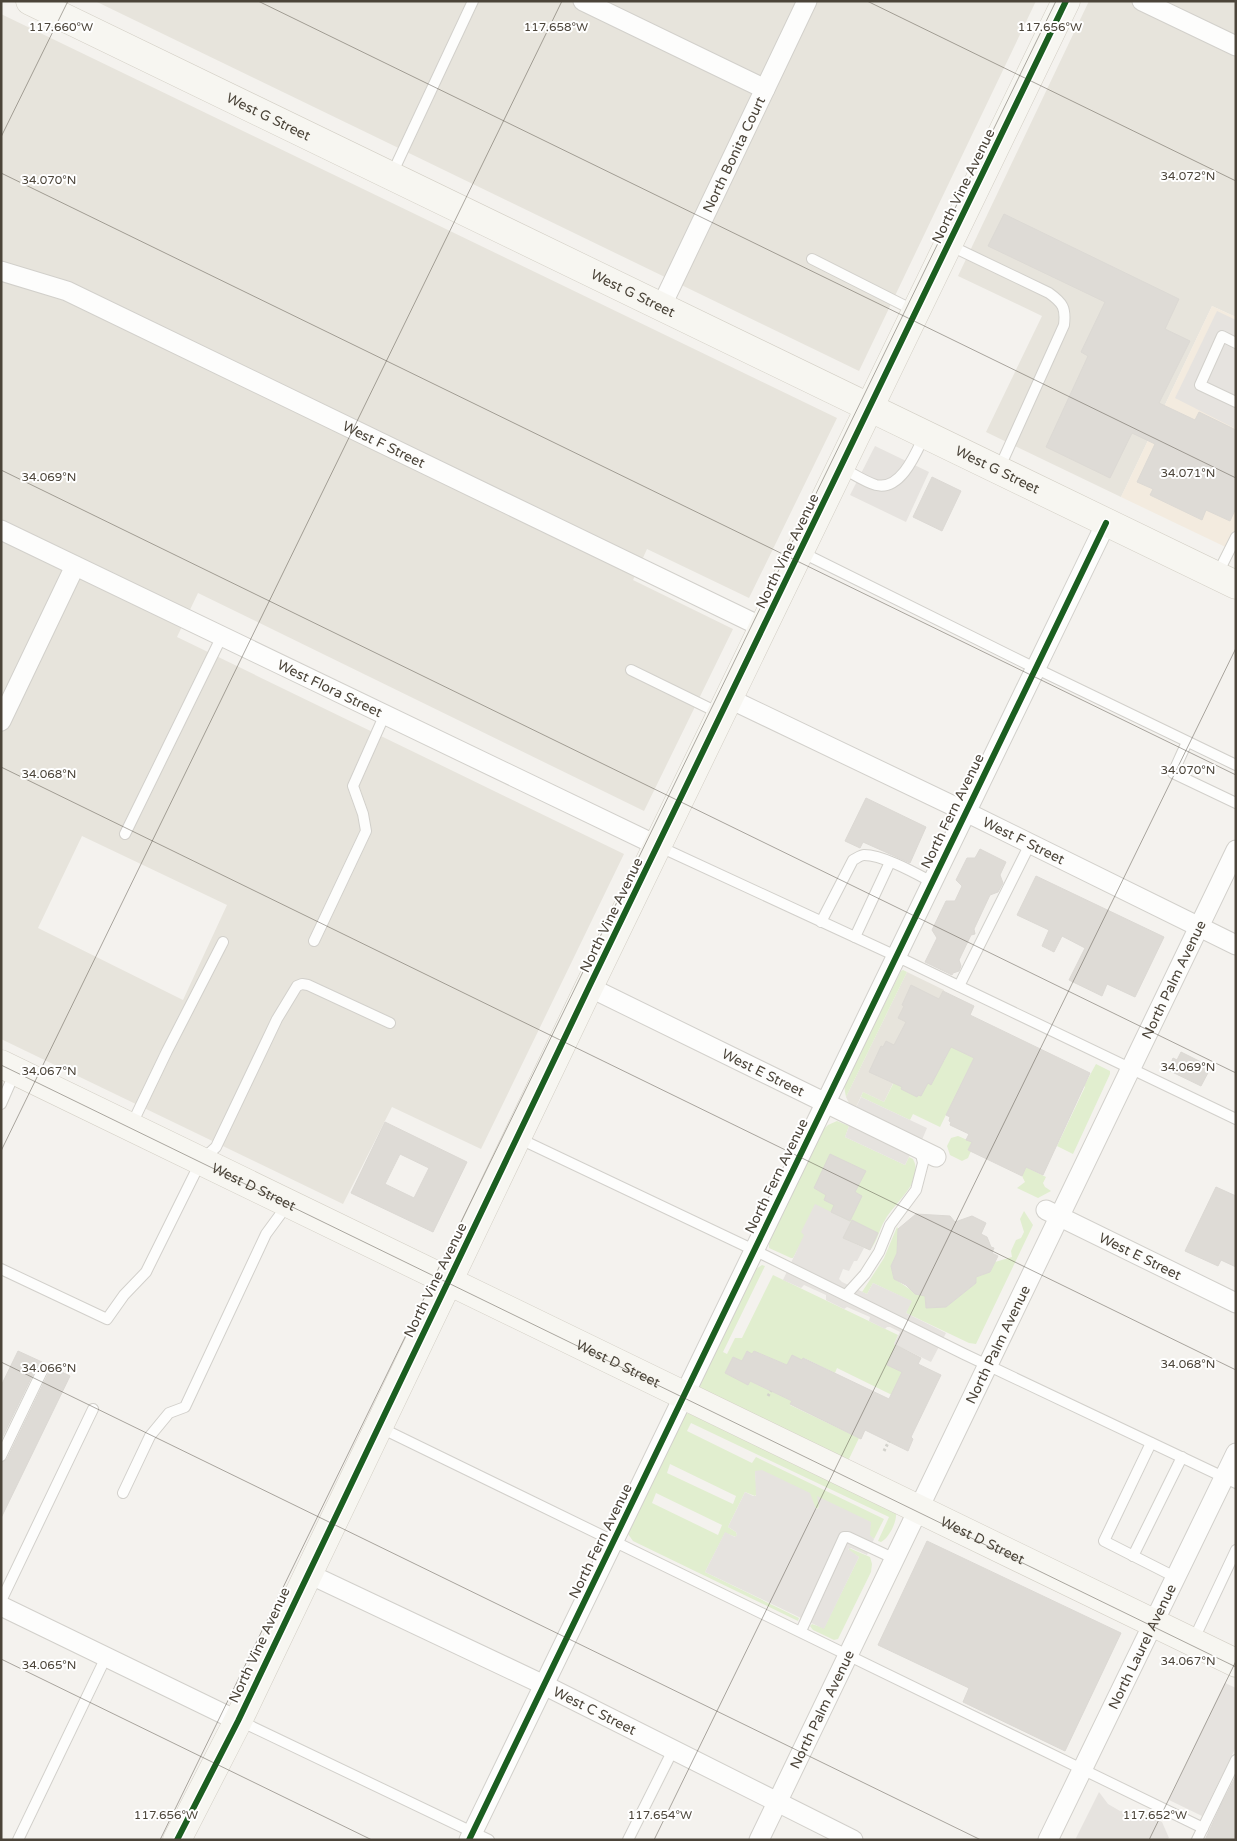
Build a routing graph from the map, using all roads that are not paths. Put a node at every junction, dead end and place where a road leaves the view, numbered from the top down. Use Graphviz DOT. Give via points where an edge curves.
graph roads {
  1 [pos="30,1"];
  2 [pos="473,1"];
  3 [pos="583,1"];
  4 [pos="807,1"];
  5 [pos="1066,1"];
  6 [pos="1142,1"];
  7 [pos="1236,46"];
  8 [pos="765,89"];
  9 [pos="390,177"];
  10 [pos="948,245"];
  11 [pos="812,259"];
  12 [pos="1,271"];
  13 [pos="660,307"];
  14 [pos="916,311"];
  15 [pos="1236,343"];
  16 [pos="1236,402"];
  17 [pos="869,407"];
  18 [pos="924,434"];
  19 [pos="841,467"];
  20 [pos="998,471"];
  21 [pos="1106,523"];
  22 [pos="1,530"];
  23 [pos="1236,537"];
  24 [pos="800,551"];
  25 [pos="75,566"];
  26 [pos="1226,581"];
  27 [pos="764,628"];
  28 [pos="222,636"];
  29 [pos="1035,668"];
  30 [pos="631,670"];
  31 [pos="726,706"];
  32 [pos="385,714"];
  33 [pos="1,721"];
  34 [pos="1187,742"];
  35 [pos="1236,765"];
  36 [pos="1236,803"];
  37 [pos="966,812"];
  38 [pos="125,834"];
  39 [pos="1030,844"];
  40 [pos="658,846"];
  41 [pos="1236,850"];
  42 [pos="890,862"];
  43 [pos="932,882"];
  44 [pos="822,922"];
  45 [pos="1199,927"];
  46 [pos="855,937"];
  47 [pos="314,941"];
  48 [pos="223,942"];
  49 [pos="1236,945"];
  50 [pos="896,956"];
  51 [pos="959,986"];
  52 [pos="589,988"];
  53 [pos="390,1023"];
  54 [pos="8,1068"];
  55 [pos="1131,1068"];
  56 [pos="826,1103"];
  57 [pos="1,1104"];
  58 [pos="1235,1116"];
  59 [pos="130,1127"];
  60 [pos="517,1138"];
  61 [pos="928,1153"];
  62 [pos="201,1161"];
  63 [pos="288,1203"];
  64 [pos="1053,1214"];
  65 [pos="754,1250"];
  66 [pos="1,1269"];
  67 [pos="448,1281"];
  68 [pos="846,1295"];
  69 [pos="1236,1303"];
  70 [pos="988,1365"];
  71 [pos="43,1370"];
  72 [pos="684,1396"];
  73 [pos="93,1409"];
  74 [pos="378,1426"];
  75 [pos="1151,1442"];
  76 [pos="1236,1452"];
  77 [pos="1,1456"];
  78 [pos="1182,1457"];
  79 [pos="1230,1480"];
  80 [pos="123,1493"];
  81 [pos="919,1510"];
  82 [pos="614,1541"];
  83 [pos="1236,1550"];
  84 [pos="1133,1556"];
  85 [pos="896,1559"];
  86 [pos="307,1572"];
  87 [pos="1175,1577"];
  88 [pos="1,1601"];
  89 [pos="1,1606"];
  90 [pos="1153,1623"];
  91 [pos="800,1631"];
  92 [pos="1193,1642"];
  93 [pos="849,1654"];
  94 [pos="106,1657"];
  95 [pos="1235,1661"];
  96 [pos="544,1685"];
  97 [pos="238,1721"];
  98 [pos="673,1750"];
  99 [pos="1236,1760"];
  100 [pos="1083,1768"];
  101 [pos="777,1803"];
  102 [pos="1203,1828"];
  103 [pos="477,1837"];
  104 [pos="18,1840"];
  105 [pos="177,1840"];
  106 [pos="628,1840"];
  107 [pos="759,1840"];
  108 [pos="853,1840"];
  109 [pos="1048,1840"];
  110 [pos="1197,1840"];
  1 -- 9 [label="street, West G Street"];
  2 -- 9 [label="lane"];
  3 -- 8 [label="street"];
  4 -- 8 [label="street, North Bonita Court"];
  5 -- 10 [label="street, North Vine Avenue"];
  6 -- 7 [label="street"];
  8 -- 13 [label="street, North Bonita Court"];
  9 -- 13 [label="street, West G Street"];
  10 -- 14 [label="street, North Vine Avenue"];
  10 -- 20 [label="lane" via="1049,293 1066,312 1064,325"];
  11 -- 14 [label="lane"];
  12 -- 27 [label="street, West F Street" via="67,291"];
  13 -- 17 [label="street, West G Street"];
  14 -- 17 [label="street, North Vine Avenue"];
  15 -- 16 [label="lane" via="1222,336 1200,385"];
  17 -- 18 [label="street, West G Street"];
  17 -- 19 [label="street, North Vine Avenue"];
  18 -- 19 [label="lane" via="910,465 886,486 876,485"];
  18 -- 20 [label="street, West G Street"];
  19 -- 24 [label="street, North Vine Avenue"];
  20 -- 21 [label="street, West G Street"];
  21 -- 26 [label="street, West G Street"];
  21 -- 29 [label="street, North Fern Avenue"];
  22 -- 25 [label="street, West Flora Street"];
  23 -- 26 [label="lane"];
  24 -- 27 [label="street, North Vine Avenue"];
  24 -- 29 [label="lane"];
  25 -- 28 [label="street, West Flora Street"];
  25 -- 33 [label="street"];
  27 -- 31 [label="street, North Vine Avenue"];
  28 -- 32 [label="street, West Flora Street"];
  28 -- 38 [label="lane"];
  29 -- 34 [label="lane"];
  29 -- 37 [label="street, North Fern Avenue"];
  30 -- 31 [label="lane"];
  31 -- 37 [label="street, West F Street"];
  31 -- 40 [label="street, North Vine Avenue"];
  32 -- 40 [label="street, West Flora Street"];
  32 -- 47 [label="lane" via="353,786 366,831"];
  34 -- 35 [label="lane"];
  34 -- 36 [label="lane" via="1173,773"];
  37 -- 39 [label="street, West F Street"];
  37 -- 43 [label="street, North Fern Avenue"];
  39 -- 45 [label="street, West F Street"];
  39 -- 51 [label="lane"];
  40 -- 44 [label="lane"];
  40 -- 52 [label="street, North Vine Avenue"];
  41 -- 45 [label="street, North Palm Avenue"];
  42 -- 43 [label="lane"];
  42 -- 44 [label="lane" via="863,855 853,860"];
  42 -- 46 [label="lane"];
  43 -- 50 [label="street, North Fern Avenue"];
  44 -- 46 [label="lane"];
  45 -- 49 [label="street, West F Street"];
  45 -- 55 [label="street, North Palm Avenue"];
  46 -- 50 [label="lane"];
  48 -- 59 [label="lane"];
  50 -- 51 [label="lane"];
  50 -- 56 [label="street, North Fern Avenue"];
  51 -- 55 [label="lane"];
  52 -- 56 [label="street, West E Street"];
  52 -- 60 [label="street, North Vine Avenue"];
  53 -- 62 [label="lane" via="308,985 297,986 277,1019 216,1147"];
  54 -- 57 [label="lane"];
  54 -- 59 [label="street, West D Street"];
  55 -- 58 [label="lane"];
  55 -- 64 [label="street, North Palm Avenue"];
  56 -- 61 [label="street, West E Street"];
  56 -- 65 [label="street, North Fern Avenue"];
  59 -- 62 [label="street, West D Street"];
  60 -- 65 [label="lane"];
  60 -- 67 [label="street, North Vine Avenue"];
  61 -- 68 [label="lane" via="916,1190 890,1225 865,1274"];
  62 -- 63 [label="street, West D Street"];
  62 -- 66 [label="lane" via="146,1272 107,1319"];
  63 -- 67 [label="street, West D Street"];
  63 -- 80 [label="lane" via="266,1234 185,1407 169,1414 150,1436"];
  64 -- 69 [label="street, West E Street"];
  64 -- 70 [label="street, North Palm Avenue"];
  65 -- 68 [label="lane"];
  65 -- 72 [label="street, North Fern Avenue"];
  67 -- 72 [label="street, West D Street"];
  67 -- 74 [label="street, North Vine Avenue"];
  68 -- 70 [label="lane"];
  70 -- 75 [label="lane"];
  70 -- 81 [label="street, North Palm Avenue"];
  71 -- 77 [label="lane"];
  72 -- 81 [label="street, West D Street"];
  72 -- 82 [label="street, North Fern Avenue"];
  73 -- 88 [label="lane"];
  74 -- 82 [label="lane"];
  74 -- 86 [label="street, North Vine Avenue"];
  75 -- 78 [label="lane"];
  75 -- 84 [label="lane" via="1104,1541"];
  76 -- 79 [label="street, North Laurel Avenue"];
  78 -- 79 [label="lane"];
  78 -- 84 [label="lane"];
  79 -- 87 [label="street, North Laurel Avenue"];
  81 -- 85 [label="street, North Palm Avenue"];
  81 -- 90 [label="street, West D Street"];
  82 -- 91 [label="lane"];
  82 -- 96 [label="street, North Fern Avenue"];
  83 -- 92 [label="lane"];
  84 -- 87 [label="lane"];
  85 -- 91 [label="lane" via="844,1537"];
  85 -- 93 [label="street, North Palm Avenue"];
  86 -- 96 [label="street, West C Street"];
  86 -- 97 [label="street, North Vine Avenue"];
  87 -- 90 [label="street, North Laurel Avenue"];
  89 -- 94 [label="street"];
  90 -- 92 [label="street, West D Street"];
  90 -- 100 [label="street, North Laurel Avenue"];
  91 -- 93 [label="lane"];
  92 -- 95 [label="street, West D Street"];
  93 -- 100 [label="lane"];
  93 -- 101 [label="street, North Palm Avenue"];
  94 -- 97 [label="street"];
  94 -- 104 [label="lane"];
  96 -- 98 [label="street, West C Street"];
  96 -- 103 [label="street, North Fern Avenue"];
  97 -- 103 [label="lane"];
  97 -- 105 [label="street, North Vine Avenue"];
  98 -- 101 [label="street, West C Street"];
  98 -- 106 [label="lane"];
  99 -- 102 [label="lane"];
  100 -- 102 [label="lane"];
  100 -- 109 [label="street, North Laurel Avenue"];
  101 -- 107 [label="street, North Palm Avenue"];
  101 -- 108 [label="street, West C Street"];
  102 -- 110 [label="lane"];
}
